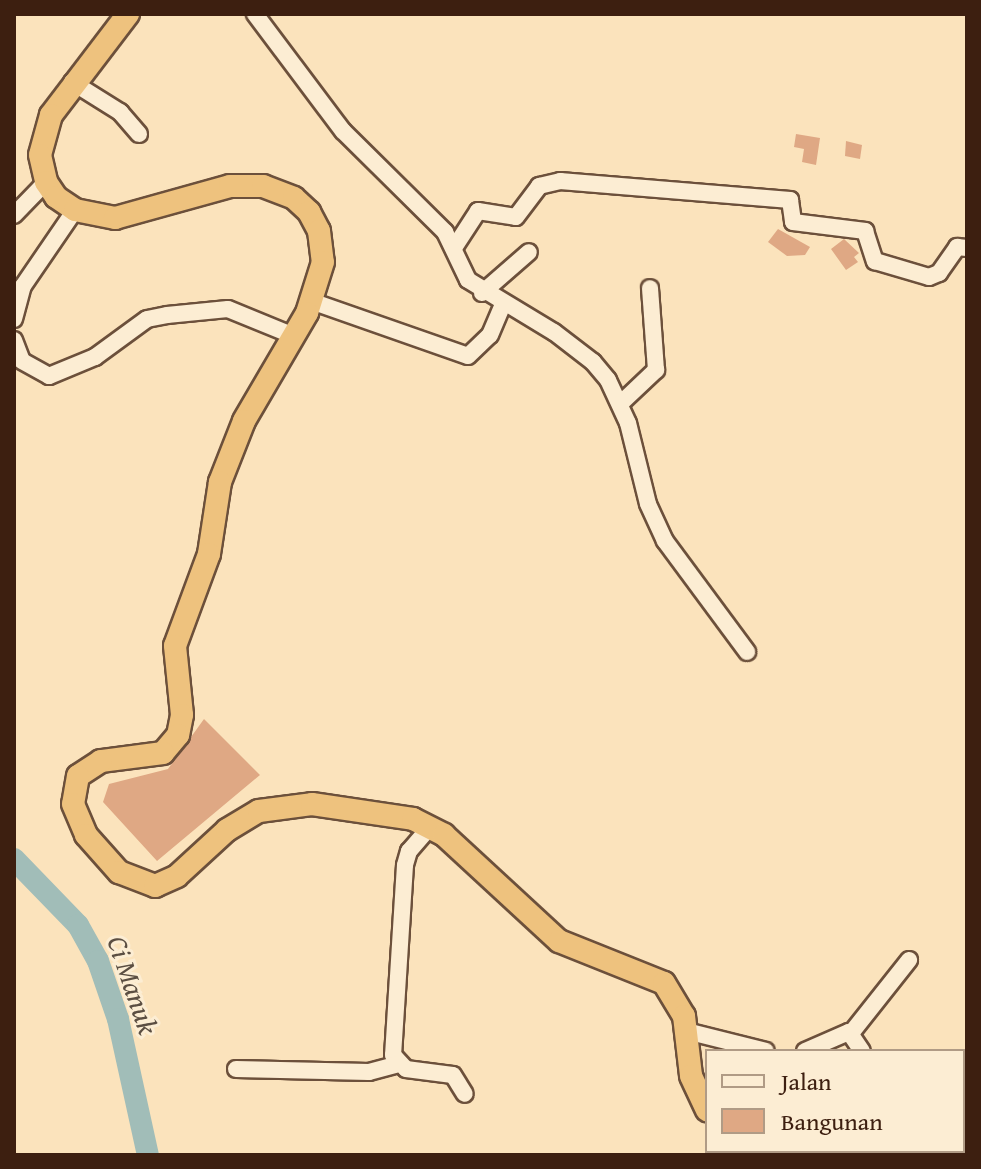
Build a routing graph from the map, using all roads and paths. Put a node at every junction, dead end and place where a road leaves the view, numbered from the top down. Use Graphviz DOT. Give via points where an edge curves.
graph roads {
  1 [pos="128,14"];
  2 [pos="255,14"];
  3 [pos="72,82"];
  4 [pos="139,134"];
  5 [pos="46,182"];
  6 [pos="75,210"];
  7 [pos="14,215"];
  8 [pos="454,248"];
  9 [pos="967,248"];
  10 [pos="529,252"];
  11 [pos="650,288"];
  12 [pos="482,293"];
  13 [pos="311,301"];
  14 [pos="503,304"];
  15 [pos="14,319"];
  16 [pos="294,336"];
  17 [pos="14,340"];
  18 [pos="620,404"];
  19 [pos="747,652"];
  20 [pos="430,827"];
  21 [pos="909,960"];
  22 [pos="852,1032"];
  23 [pos="694,1033"];
  24 [pos="714,1049"];
  25 [pos="758,1049"];
  26 [pos="810,1049"];
  27 [pos="861,1049"];
  28 [pos="399,1064"];
  29 [pos="236,1069"];
  30 [pos="465,1094"];
  31 [pos="705,1107"];
  1 -- 3 [label="highway"];
  2 -- 8 [label="street" via="343,131 445,232"];
  3 -- 4 [label="street" via="120,112"];
  3 -- 5 [label="highway" via="45,128 40,155"];
  5 -- 6 [label="highway"];
  5 -- 7 [label="street"];
  6 -- 13 [label="highway" via="115,218 230,186 281,192 309,212 319,231 323,262"];
  6 -- 15 [label="street" via="23,286"];
  8 -- 9 [label="street" via="478,211 516,217 539,186 560,181 792,200 793,222 865,231 875,261 929,277 939,273 957,247"];
  8 -- 12 [label="street" via="468,280"];
  10 -- 12 [label="street"];
  11 -- 18 [label="street" via="656,370"];
  12 -- 14 [label="street"];
  13 -- 14 [label="street" via="468,356 490,335"];
  13 -- 16 [label="highway"];
  14 -- 18 [label="street" via="593,362"];
  16 -- 17 [label="street" via="228,309 167,315 147,319 95,357 49,376 22,361"];
  16 -- 20 [label="highway" via="244,421 220,482 206,563 175,646 182,715 178,735 163,753 87,768 74,785 73,804 86,835 108,862 132,879 155,886 177,876 227,830 259,811 341,806 394,813"];
  18 -- 19 [label="street" via="648,504 665,541"];
  20 -- 23 [label="highway" via="559,941 664,983"];
  20 -- 28 [label="street" via="409,851 405,865 392,1045"];
  21 -- 22 [label="street"];
  22 -- 26 [label="street"];
  22 -- 27 [label="street"];
  23 -- 24 [label="street"];
  23 -- 25 [label="street"];
  23 -- 31 [label="highway" via="691,1076"];
  28 -- 29 [label="street" via="369,1072"];
  28 -- 30 [label="street" via="453,1075"];
}
